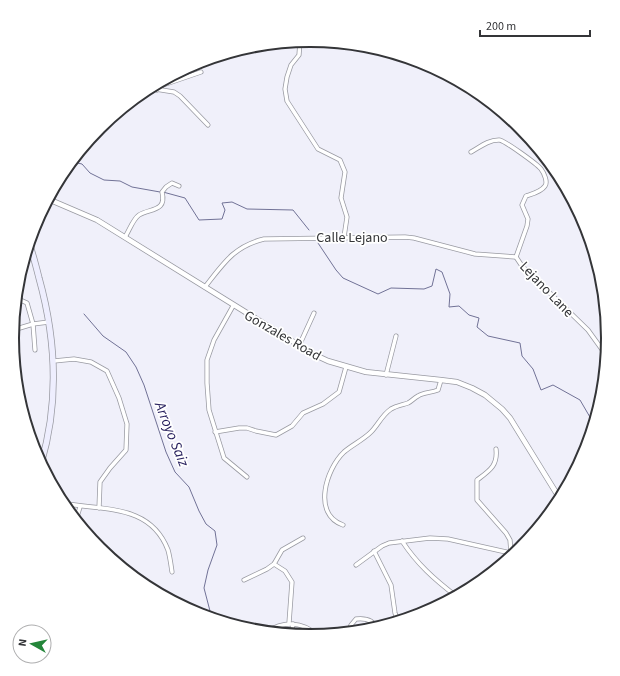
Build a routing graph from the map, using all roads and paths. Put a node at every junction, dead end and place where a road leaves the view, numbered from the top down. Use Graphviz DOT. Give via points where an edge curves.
graph roads {
  1 [pos="300,48"];
  2 [pos="201,72"];
  3 [pos="173,82"];
  4 [pos="158,90"];
  5 [pos="208,125"];
  6 [pos="471,152"];
  7 [pos="179,186"];
  8 [pos="53,201"];
  9 [pos="125,237"];
  10 [pos="344,237"];
  11 [pos="32,252"];
  12 [pos="516,257"];
  13 [pos="205,287"];
  14 [pos="21,300"];
  15 [pos="233,306"];
  16 [pos="314,313"];
  17 [pos="49,322"];
  18 [pos="33,324"];
  19 [pos="20,328"];
  20 [pos="396,336"];
  21 [pos="299,346"];
  22 [pos="601,347"];
  23 [pos="35,350"];
  24 [pos="54,361"];
  25 [pos="346,367"];
  26 [pos="386,375"];
  27 [pos="441,380"];
  28 [pos="216,432"];
  29 [pos="496,449"];
  30 [pos="44,454"];
  31 [pos="247,477"];
  32 [pos="556,493"];
  33 [pos="72,505"];
  34 [pos="80,507"];
  35 [pos="99,508"];
  36 [pos="78,514"];
  37 [pos="343,525"];
  38 [pos="303,538"];
  39 [pos="402,541"];
  40 [pos="512,548"];
  41 [pos="374,551"];
  42 [pos="508,552"];
  43 [pos="274,564"];
  44 [pos="356,565"];
  45 [pos="172,572"];
  46 [pos="244,580"];
  47 [pos="451,592"];
  48 [pos="396,616"];
  49 [pos="372,622"];
  50 [pos="291,624"];
  51 [pos="351,626"];
  52 [pos="275,627"];
  53 [pos="291,628"];
  54 [pos="309,629"];
  1 -- 10 [label="street" via="299,56 291,65 287,76 287,101 318,149 340,160 345,172 341,198 347,216"];
  2 -- 3 [label="street"];
  4 -- 5 [label="street" via="174,92 180,96"];
  6 -- 12 [label="street, Lejano Lane" via="489,141 500,139 542,169 545,186 540,191 526,196 522,205 528,218"];
  7 -- 9 [label="street" via="172,183 166,187 162,192 162,204 138,216"];
  8 -- 9 [label="street, Gonzales Road" via="84,213"];
  9 -- 13 [label="street, Gonzales Road"];
  10 -- 12 [label="street, Calle Lejano" via="414,238 475,254"];
  10 -- 13 [label="street, Calle Lejano" via="269,238 254,241 229,256"];
  11 -- 17 [label="main road"];
  12 -- 22 [label="street, Lejano Lane" via="522,266 588,330"];
  13 -- 15 [label="street, Gonzales Road"];
  14 -- 18 [label="street" via="27,303"];
  15 -- 21 [label="street, Gonzales Road"];
  15 -- 28 [label="street" via="214,340 207,360 209,410"];
  16 -- 21 [label="street"];
  17 -- 18 [label="street"];
  17 -- 24 [label="main road"];
  18 -- 19 [label="street"];
  18 -- 23 [label="street"];
  20 -- 26 [label="street"];
  21 -- 25 [label="street, Gonzales Road"];
  24 -- 30 [label="main road" via="52,400"];
  24 -- 35 [label="street" via="86,361 107,371 127,424 126,450 100,482"];
  25 -- 26 [label="street, Gonzales Road"];
  25 -- 28 [label="street" via="339,392 323,404 303,413 292,426 276,434 248,428"];
  26 -- 27 [label="street, Gonzales Road"];
  27 -- 32 [label="street, Gonzales Road" via="457,382 472,388 502,409"];
  27 -- 37 [label="street" via="438,390 417,396 384,414 372,430 339,459 328,479 325,508 332,518"];
  28 -- 31 [label="street" via="224,458"];
  29 -- 40 [label="street" via="494,465 477,480 477,500 506,532"];
  33 -- 34 [label="street"];
  34 -- 35 [label="street"];
  34 -- 36 [label="street"];
  35 -- 45 [label="street" via="123,511 152,526 162,537"];
  38 -- 43 [label="street" via="282,550"];
  39 -- 41 [label="street" via="389,543"];
  39 -- 42 [label="street" via="442,538"];
  39 -- 47 [label="street" via="412,557"];
  41 -- 44 [label="street"];
  41 -- 48 [label="street" via="391,585"];
  43 -- 46 [label="street"];
  43 -- 50 [label="street" via="285,571 291,580"];
  49 -- 51 [label="street" via="364,618 356,619"];
  50 -- 52 [label="street"];
  50 -- 53 [label="street"];
  50 -- 54 [label="street"];
}
